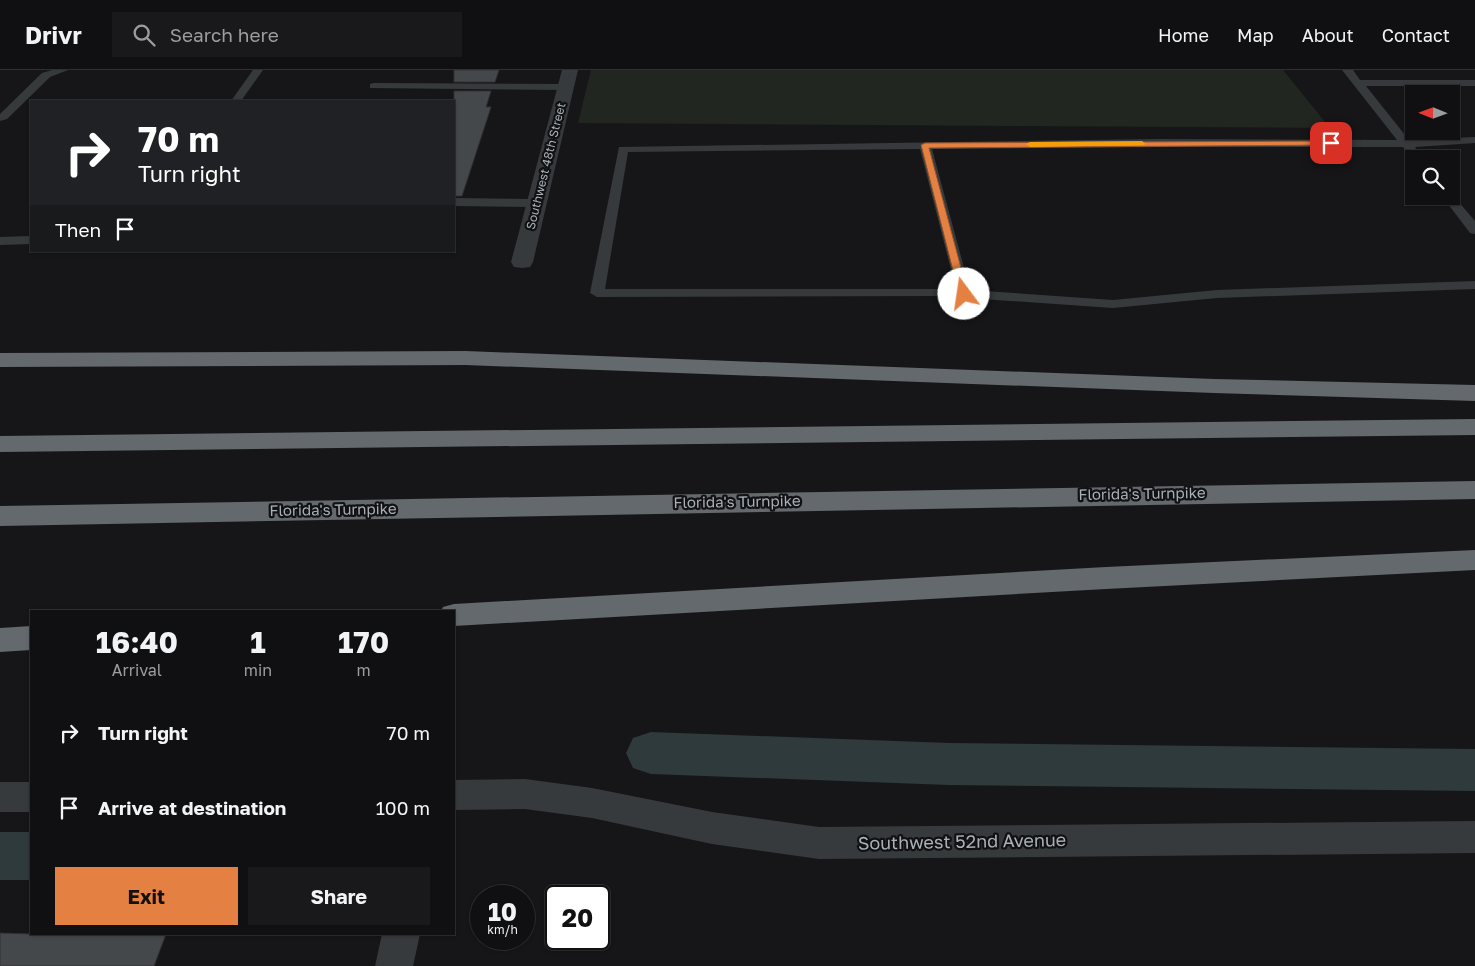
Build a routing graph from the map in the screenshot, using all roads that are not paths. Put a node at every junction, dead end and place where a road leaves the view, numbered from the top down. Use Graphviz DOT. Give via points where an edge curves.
graph roads {
  1 [pos="63,70"];
  2 [pos="258,70"];
  3 [pos="1347,70"];
  4 [pos="568,79"];
  5 [pos="1359,83"];
  6 [pos="1475,83"];
  7 [pos="374,86"];
  8 [pos="237,100"];
  9 [pos="0,118"];
  10 [pos="1475,140"];
  11 [pos="1406,143"];
  12 [pos="925,145"];
  13 [pos="1411,150"];
  14 [pos="455,202"];
  15 [pos="536,203"];
  16 [pos="1455,205"];
  17 [pos="1475,230"];
  18 [pos="30,240"];
  19 [pos="0,241"];
  20 [pos="522,262"];
  21 [pos="1475,285"];
  22 [pos="964,294"];
  23 [pos="0,360"];
  24 [pos="1475,392"];
  25 [pos="1475,427"];
  26 [pos="0,444"];
  27 [pos="1475,490"];
  28 [pos="0,516"];
  29 [pos="1475,560"];
  30 [pos="455,615"];
  31 [pos="30,638"];
  32 [pos="0,640"];
  33 [pos="455,795"];
  34 [pos="0,797"];
  35 [pos="30,797"];
  36 [pos="1475,837"];
  37 [pos="401,935"];
  38 [pos="394,966"];
  1 -- 9 [label="lane" via="46,75"];
  2 -- 8 [label="lane"];
  3 -- 5 [label="lane"];
  4 -- 7 [label="lane"];
  4 -- 15 [label="street, Southwest 48th Street"];
  5 -- 6 [label="lane"];
  5 -- 11 [label="lane"];
  10 -- 11 [label="lane"];
  11 -- 12 [label="lane"];
  11 -- 13 [label="lane"];
  12 -- 22 [label="lane"];
  12 -- 22 [label="lane" via="624,148 597,293"];
  14 -- 15 [label="lane"];
  15 -- 20 [label="street, Southwest 48th Street"];
  16 -- 17 [label="lane"];
  18 -- 19 [label="lane"];
  21 -- 22 [label="lane" via="1217,294 1113,304"];
  23 -- 24 [label="highway" via="465,358 1214,386"];
  25 -- 26 [label="highway"];
  27 -- 28 [label="highway, Florida's Turnpike"];
  29 -- 30 [label="highway"];
  31 -- 32 [label="highway"];
  33 -- 36 [label="street, Southwest 52nd Avenue" via="525,794 592,803 712,828 819,843"];
  34 -- 35 [label="street"];
  37 -- 38 [label="street"];
}
